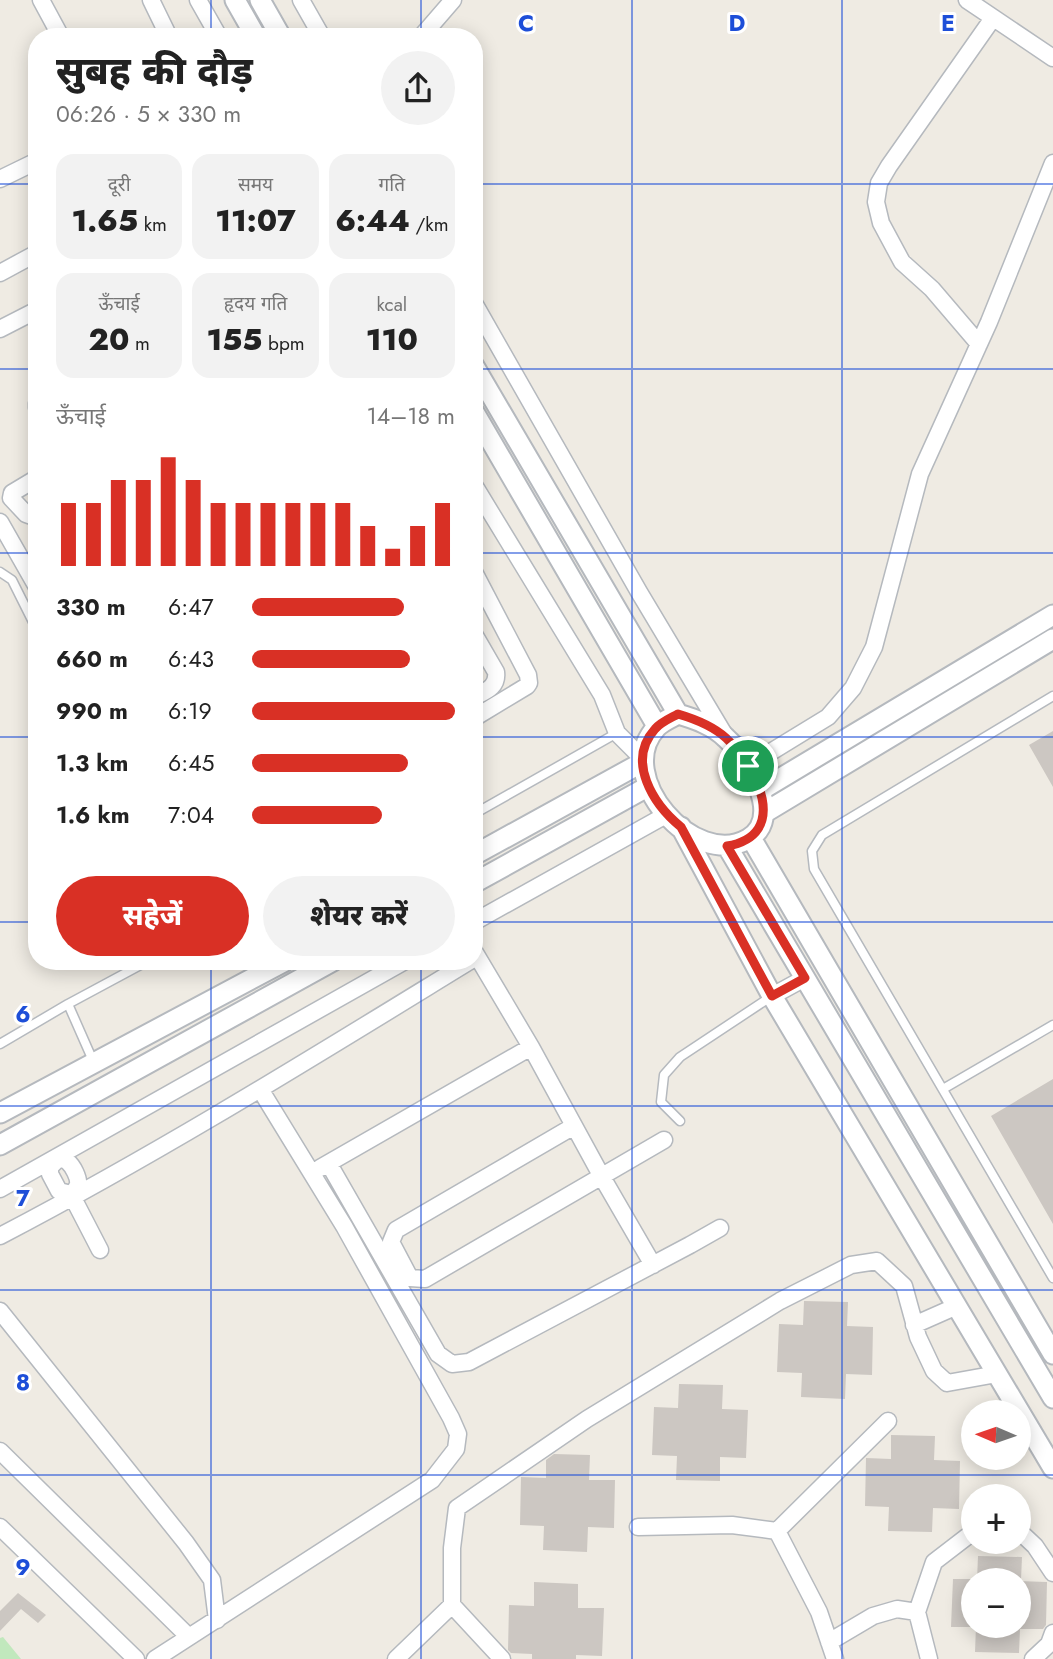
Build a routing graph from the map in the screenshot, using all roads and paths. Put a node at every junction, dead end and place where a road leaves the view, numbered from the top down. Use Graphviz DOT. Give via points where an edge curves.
graph roads {
  1 [pos="41,0"];
  2 [pos="151,0"];
  3 [pos="198,0"];
  4 [pos="235,0"];
  5 [pos="260,0"];
  6 [pos="301,0"];
  7 [pos="453,0"];
  8 [pos="967,0"];
  9 [pos="993,18"];
  10 [pos="56,28"];
  11 [pos="165,28"];
  12 [pos="214,28"];
  13 [pos="251,28"];
  14 [pos="276,28"];
  15 [pos="317,28"];
  16 [pos="429,28"];
  17 [pos="1053,58"];
  18 [pos="1053,163"];
  19 [pos="28,165"];
  20 [pos="0,179"];
  21 [pos="28,258"];
  22 [pos="0,273"];
  23 [pos="28,315"];
  24 [pos="483,319"];
  25 [pos="0,329"];
  26 [pos="979,344"];
  27 [pos="483,381"];
  28 [pos="483,427"];
  29 [pos="28,483"];
  30 [pos="483,500"];
  31 [pos="21,509"];
  32 [pos="28,515"];
  33 [pos="1,523"];
  34 [pos="28,571"];
  35 [pos="0,572"];
  36 [pos="483,590"];
  37 [pos="28,612"];
  38 [pos="1053,615"];
  39 [pos="1053,639"];
  40 [pos="483,650"];
  41 [pos="483,692"];
  42 [pos="1053,696"];
  43 [pos="483,713"];
  44 [pos="678,714"];
  45 [pos="657,726"];
  46 [pos="617,733"];
  47 [pos="724,736"];
  48 [pos="643,760"];
  49 [pos="748,766"];
  50 [pos="649,786"];
  51 [pos="761,790"];
  52 [pos="483,809"];
  53 [pos="764,813"];
  54 [pos="674,821"];
  55 [pos="751,838"];
  56 [pos="727,846"];
  57 [pos="483,850"];
  58 [pos="483,878"];
  59 [pos="483,917"];
  60 [pos="131,970"];
  61 [pos="268,970"];
  62 [pos="316,970"];
  63 [pos="389,970"];
  64 [pos="451,970"];
  65 [pos="483,970"];
  66 [pos="805,978"];
  67 [pos="772,996"];
  68 [pos="68,1004"];
  69 [pos="1053,1026"];
  70 [pos="0,1044"];
  71 [pos="531,1046"];
  72 [pos="94,1063"];
  73 [pos="72,1075"];
  74 [pos="260,1089"];
  75 [pos="943,1089"];
  76 [pos="82,1100"];
  77 [pos="0,1114"];
  78 [pos="680,1121"];
  79 [pos="574,1126"];
  80 [pos="664,1140"];
  81 [pos="0,1145"];
  82 [pos="56,1159"];
  83 [pos="329,1164"];
  84 [pos="312,1171"];
  85 [pos="602,1177"];
  86 [pos="0,1189"];
  87 [pos="72,1196"];
  88 [pos="720,1228"];
  89 [pos="0,1236"];
  90 [pos="100,1250"];
  91 [pos="653,1265"];
  92 [pos="1053,1278"];
  93 [pos="957,1306"];
  94 [pos="0,1311"];
  95 [pos="914,1325"];
  96 [pos="1053,1354"];
  97 [pos="997,1374"];
  98 [pos="1053,1398"];
  99 [pos="888,1420"];
  100 [pos="0,1451"];
  101 [pos="1053,1468"];
  102 [pos="0,1527"];
  103 [pos="638,1527"];
  104 [pos="777,1531"];
  105 [pos="961,1541"];
  106 [pos="1031,1542"];
  107 [pos="1053,1573"];
  108 [pos="452,1605"];
  109 [pos="917,1612"];
  110 [pos="216,1619"];
  111 [pos="1053,1633"];
  112 [pos="189,1637"];
  113 [pos="830,1642"];
  114 [pos="136,1659"];
  115 [pos="155,1659"];
  116 [pos="396,1659"];
  117 [pos="502,1659"];
  118 [pos="835,1659"];
  119 [pos="929,1659"];
  120 [pos="1033,1659"];
  1 -- 10 [label="street"];
  2 -- 11 [label="street"];
  3 -- 12 [label="street"];
  4 -- 13 [label="street"];
  5 -- 14 [label="street"];
  6 -- 15 [label="street"];
  7 -- 16 [label="street"];
  8 -- 9 [label="street"];
  9 -- 17 [label="street"];
  9 -- 26 [label="street" via="889,166 879,183 876,202 881,223 902,262"];
  18 -- 26 [label="street"];
  19 -- 20 [label="street"];
  21 -- 22 [label="street"];
  23 -- 25 [label="street"];
  24 -- 47 [label="street"];
  26 -- 49 [label="street" via="920,474 874,647 853,688 828,717"];
  27 -- 44 [label="street"];
  28 -- 45 [label="street"];
  29 -- 31 [label="street" via="12,493"];
  30 -- 46 [label="street" via="602,695"];
  31 -- 32 [label="street"];
  31 -- 33 [label="street"];
  33 -- 34 [label="street"];
  35 -- 37 [label="lane" via="12,580"];
  36 -- 43 [label="street" via="529,679 527,686"];
  38 -- 51 [label="street"];
  39 -- 53 [label="street"];
  40 -- 41 [label="street" via="497,678"];
  42 -- 75 [label="lane" via="822,835 811,851 814,869"];
  44 -- 45 [label="street"];
  44 -- 47 [label="street"];
  45 -- 48 [label="street" via="647,740"];
  46 -- 48 [label="street"];
  46 -- 52 [label="lane"];
  47 -- 49 [label="street"];
  48 -- 50 [label="street"];
  48 -- 57 [label="street"];
  49 -- 51 [label="street"];
  50 -- 54 [label="street" via="655,801"];
  50 -- 58 [label="street"];
  51 -- 53 [label="street"];
  53 -- 55 [label="street"];
  54 -- 56 [label="street" via="705,843"];
  54 -- 59 [label="street"];
  54 -- 67 [label="street"];
  55 -- 56 [label="street"];
  55 -- 96 [label="street"];
  56 -- 66 [label="street"];
  60 -- 68 [label="lane"];
  61 -- 72 [label="street"];
  62 -- 76 [label="street"];
  63 -- 82 [label="street"];
  64 -- 74 [label="street"];
  65 -- 71 [label="street"];
  66 -- 67 [label="street"];
  66 -- 98 [label="street"];
  67 -- 78 [label="lane" via="680,1057 664,1076 661,1102"];
  67 -- 93 [label="street"];
  68 -- 70 [label="lane"];
  68 -- 72 [label="lane"];
  69 -- 75 [label="lane"];
  71 -- 79 [label="street"];
  71 -- 83 [label="street"];
  72 -- 73 [label="street"];
  73 -- 76 [label="street"];
  73 -- 77 [label="street"];
  74 -- 84 [label="street"];
  74 -- 87 [label="street"];
  75 -- 92 [label="lane"];
  76 -- 81 [label="street"];
  79 -- 85 [label="street"];
  79 -- 85 [label="street" via="396,1230 391,1242 410,1278 425,1279"];
  80 -- 85 [label="street"];
  82 -- 86 [label="street"];
  82 -- 87 [label="street" via="50,1174 59,1192"];
  83 -- 84 [label="street"];
  83 -- 91 [label="street" via="438,1354 452,1364 469,1362"];
  84 -- 110 [label="street" via="451,1418 458,1434 456,1449 432,1480"];
  85 -- 91 [label="street"];
  87 -- 89 [label="street"];
  87 -- 90 [label="street"];
  88 -- 91 [label="street"];
  93 -- 95 [label="street"];
  93 -- 97 [label="street"];
  94 -- 110 [label="street" via="212,1580"];
  95 -- 97 [label="street" via="934,1371 947,1383"];
  95 -- 108 [label="street" via="904,1286 877,1261 851,1265 780,1301 587,1419 457,1508"];
  97 -- 101 [label="street"];
  99 -- 104 [label="street"];
  100 -- 112 [label="street"];
  102 -- 114 [label="street"];
  103 -- 104 [label="street" via="732,1525"];
  104 -- 113 [label="street"];
  105 -- 109 [label="street" via="934,1562"];
  106 -- 107 [label="street"];
  108 -- 116 [label="street"];
  108 -- 117 [label="street"];
  109 -- 113 [label="street" via="897,1609 873,1616"];
  109 -- 119 [label="street"];
  110 -- 112 [label="street"];
  111 -- 120 [label="street" via="1049,1644"];
  112 -- 115 [label="street"];
  113 -- 118 [label="street"];
}
